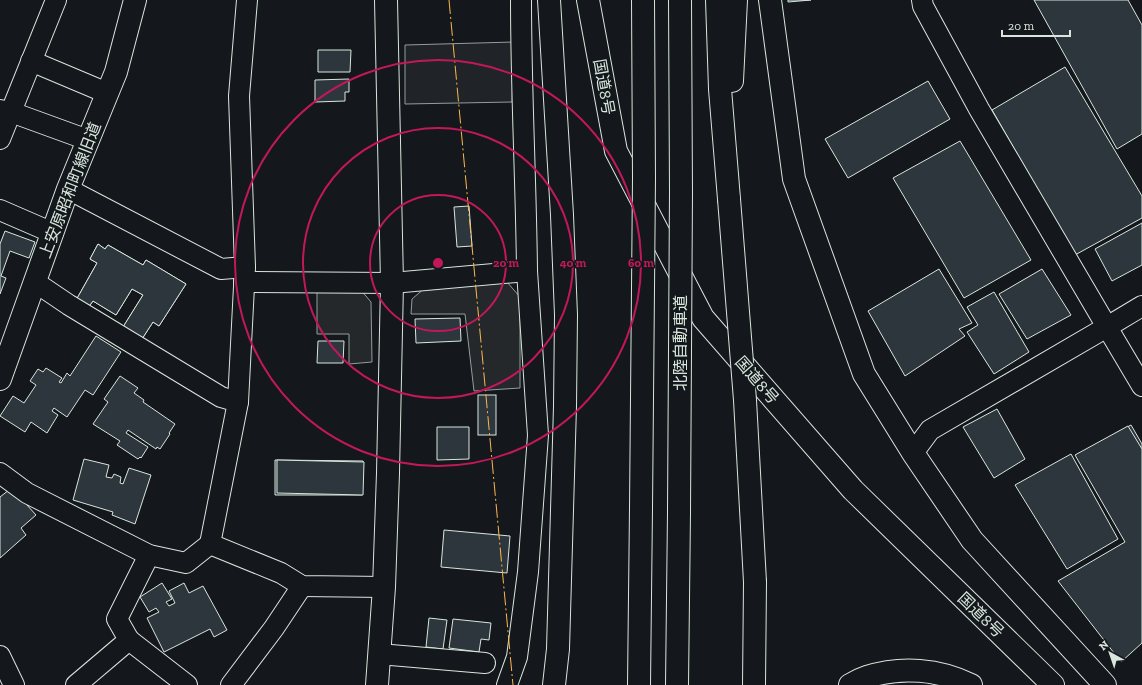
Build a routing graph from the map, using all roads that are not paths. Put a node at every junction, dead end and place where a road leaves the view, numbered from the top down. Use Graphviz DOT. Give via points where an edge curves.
graph roads {
  1 [pos="56,0"];
  2 [pos="136,0"];
  3 [pos="247,0"];
  4 [pos="386,0"];
  5 [pos="520,0"];
  6 [pos="550,0"];
  7 [pos="588,0"];
  8 [pos="643,0"];
  9 [pos="680,0"];
  10 [pos="717,0"];
  11 [pos="736,0"];
  12 [pos="770,0"];
  13 [pos="922,0"];
  14 [pos="31,62"];
  15 [pos="107,93"];
  16 [pos="5,111"];
  17 [pos="0,138"];
  18 [pos="88,140"];
  19 [pos="68,189"];
  20 [pos="728,199"];
  21 [pos="0,210"];
  22 [pos="53,233"];
  23 [pos="528,271"];
  24 [pos="244,275"];
  25 [pos="35,282"];
  26 [pos="392,283"];
  27 [pos="1142,306"];
  28 [pos="1107,327"];
  29 [pos="0,379"];
  30 [pos="1142,386"];
  31 [pos="238,402"];
  32 [pos="913,453"];
  33 [pos="0,473"];
  34 [pos="210,544"];
  35 [pos="149,555"];
  36 [pos="302,586"];
  37 [pos="384,587"];
  38 [pos="129,640"];
  39 [pos="379,654"];
  40 [pos="0,656"];
  41 [pos="485,663"];
  42 [pos="14,685"];
  43 [pos="76,685"];
  44 [pos="187,685"];
  45 [pos="230,685"];
  46 [pos="377,685"];
  47 [pos="507,685"];
  48 [pos="554,685"];
  49 [pos="639,685"];
  50 [pos="677,685"];
  51 [pos="754,685"];
  52 [pos="850,685"];
  53 [pos="971,685"];
  54 [pos="1053,685"];
  55 [pos="1105,685"];
  1 -- 14 [label="street"];
  2 -- 15 [label="main road, 上安原昭和町線旧道" via="116,72"];
  3 -- 24 [label="street" via="239,96"];
  4 -- 26 [label="main road"];
  5 -- 23 [label="street"];
  6 -- 48 [label="main road" via="566,315 558,633"];
  7 -- 54 [label="main road, 国道8号" via="616,151 703,318 853,490"];
  8 -- 49 [label="main road, bridge" via="644,186"];
  9 -- 50 [label="main road, 北陸自動車道, bridge"];
  10 -- 20 [label="main road"];
  11 -- 20 [label="main road"];
  12 -- 32 [label="main road" via="794,179 864,374"];
  13 -- 28 [label="street" via="979,109"];
  14 -- 15 [label="street"];
  14 -- 16 [label="street"];
  15 -- 18 [label="main road, 上安原昭和町線旧道"];
  16 -- 17 [label="street"];
  16 -- 18 [label="street"];
  18 -- 19 [label="main road, 上安原昭和町線旧道"];
  19 -- 22 [label="main road, 上安原昭和町線旧道"];
  19 -- 24 [label="street" via="221,269"];
  20 -- 51 [label="main road, bridge" via="745,400 755,582"];
  21 -- 22 [label="street"];
  22 -- 25 [label="main road, 上安原昭和町線旧道"];
  23 -- 26 [label="street"];
  23 -- 47 [label="street" via="538,435 528,572 517,657"];
  24 -- 26 [label="street"];
  24 -- 31 [label="street"];
  25 -- 29 [label="main road, 上安原昭和町線旧道"];
  25 -- 31 [label="street" via="221,397"];
  26 -- 37 [label="main road"];
  27 -- 28 [label="street"];
  28 -- 30 [label="street"];
  28 -- 32 [label="street" via="930,430"];
  31 -- 34 [label="street"];
  32 -- 55 [label="main road" via="972,540"];
  33 -- 35 [label="street" via="27,493"];
  34 -- 35 [label="street" via="186,563"];
  34 -- 36 [label="street" via="281,573"];
  35 -- 38 [label="street" via="117,619"];
  36 -- 37 [label="street"];
  36 -- 45 [label="street" via="274,628"];
  37 -- 39 [label="main road"];
  38 -- 43 [label="street"];
  38 -- 44 [label="street"];
  39 -- 41 [label="street"];
  39 -- 46 [label="main road"];
  40 -- 42 [label="street"];
  52 -- 53 [label="main road" via="866,677 896,671 929,671"];
}
